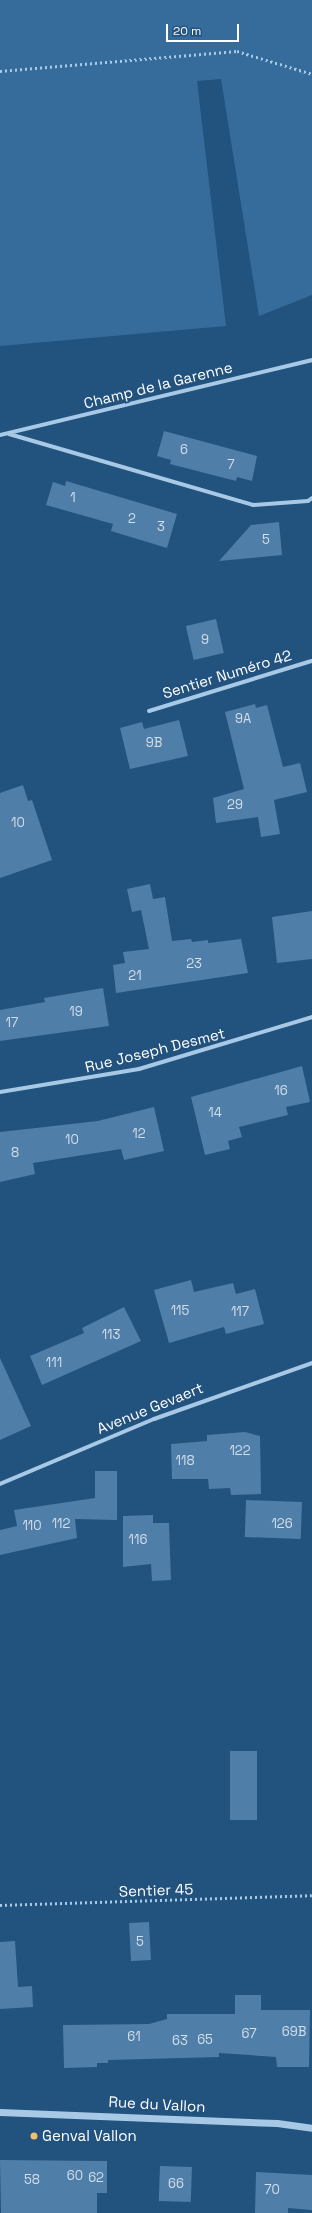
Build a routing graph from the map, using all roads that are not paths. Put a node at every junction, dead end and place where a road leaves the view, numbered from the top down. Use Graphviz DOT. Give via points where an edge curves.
graph roads {
  1 [pos="312,360"];
  2 [pos="9,434"];
  3 [pos="0,436"];
  4 [pos="311,501"];
  5 [pos="312,661"];
  6 [pos="149,711"];
  7 [pos="312,1017"];
  8 [pos="0,1092"];
  9 [pos="312,1363"];
  10 [pos="0,1484"];
  11 [pos="0,2112"];
  12 [pos="312,2128"];
  1 -- 2 [label="street, Champ de la Garenne"];
  2 -- 3 [label="street, Champ de la Garenne"];
  2 -- 4 [label="street, Champ de la Garenne" via="253,505"];
  5 -- 6 [label="street, Sentier Numéro 42"];
  7 -- 8 [label="street, Rue Joseph Desmet" via="139,1069"];
  9 -- 10 [label="street, Avenue Gevaert" via="161,1416"];
  11 -- 12 [label="street, Rue du Vallon" via="277,2123"];
}
